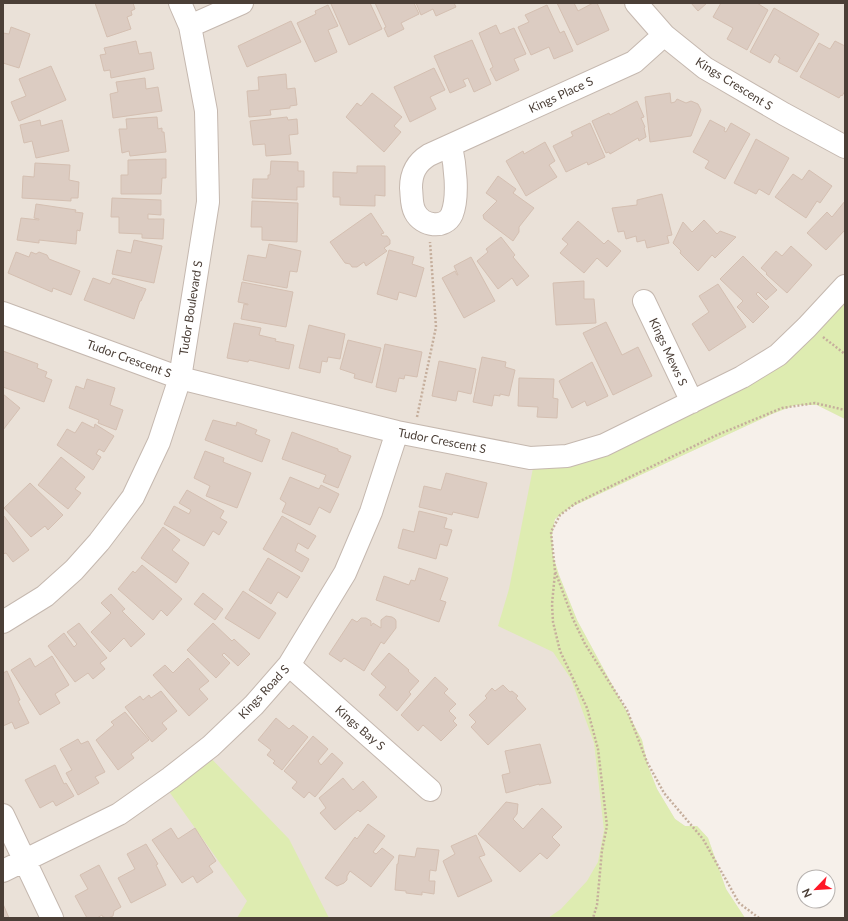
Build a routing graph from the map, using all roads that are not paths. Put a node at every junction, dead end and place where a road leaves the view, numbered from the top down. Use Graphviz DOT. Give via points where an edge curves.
graph roads {
  1 [pos="180,3"];
  2 [pos="242,3"];
  3 [pos="636,3"];
  4 [pos="190,26"];
  5 [pos="664,35"];
  6 [pos="451,146"];
  7 [pos="845,147"];
  8 [pos="845,286"];
  9 [pos="644,301"];
  10 [pos="3,313"];
  11 [pos="180,378"];
  12 [pos="692,402"];
  13 [pos="405,434"];
  14 [pos="3,622"];
  15 [pos="289,666"];
  16 [pos="430,790"];
  17 [pos="3,815"];
  18 [pos="25,861"];
  19 [pos="3,871"];
  20 [pos="52,918"];
  1 -- 4 [label="street, Tudor Boulevard S"];
  2 -- 4 [label="street"];
  3 -- 5 [label="street, Kings Crescent S"];
  4 -- 11 [label="street, Tudor Boulevard S" via="206,112 208,202"];
  5 -- 6 [label="street, Kings Place S" via="634,62"];
  5 -- 7 [label="street, Kings Crescent S" via="705,68"];
  6 -- 6 [label="street, Kings Place S" via="420,161 411,179 412,204 418,218 428,224 443,223 452,214 455,194"];
  8 -- 12 [label="street, Tudor Crescent S" via="811,324 778,355 742,378"];
  9 -- 12 [label="street, Kings Mews S"];
  10 -- 11 [label="street, Tudor Crescent S"];
  11 -- 13 [label="street, Tudor Crescent S"];
  11 -- 14 [label="street, Tudor Boulevard S" via="159,442 133,497 74,570 45,596"];
  12 -- 13 [label="street, Tudor Crescent S" via="604,444 567,456 530,458"];
  13 -- 15 [label="street, Kings Road S" via="345,573"];
  15 -- 16 [label="street, Kings Bay S"];
  15 -- 18 [label="street, Kings Road S" via="254,706 211,746 170,778 119,814"];
  17 -- 18 [label="street"];
  18 -- 19 [label="street"];
  18 -- 20 [label="street"];
}
